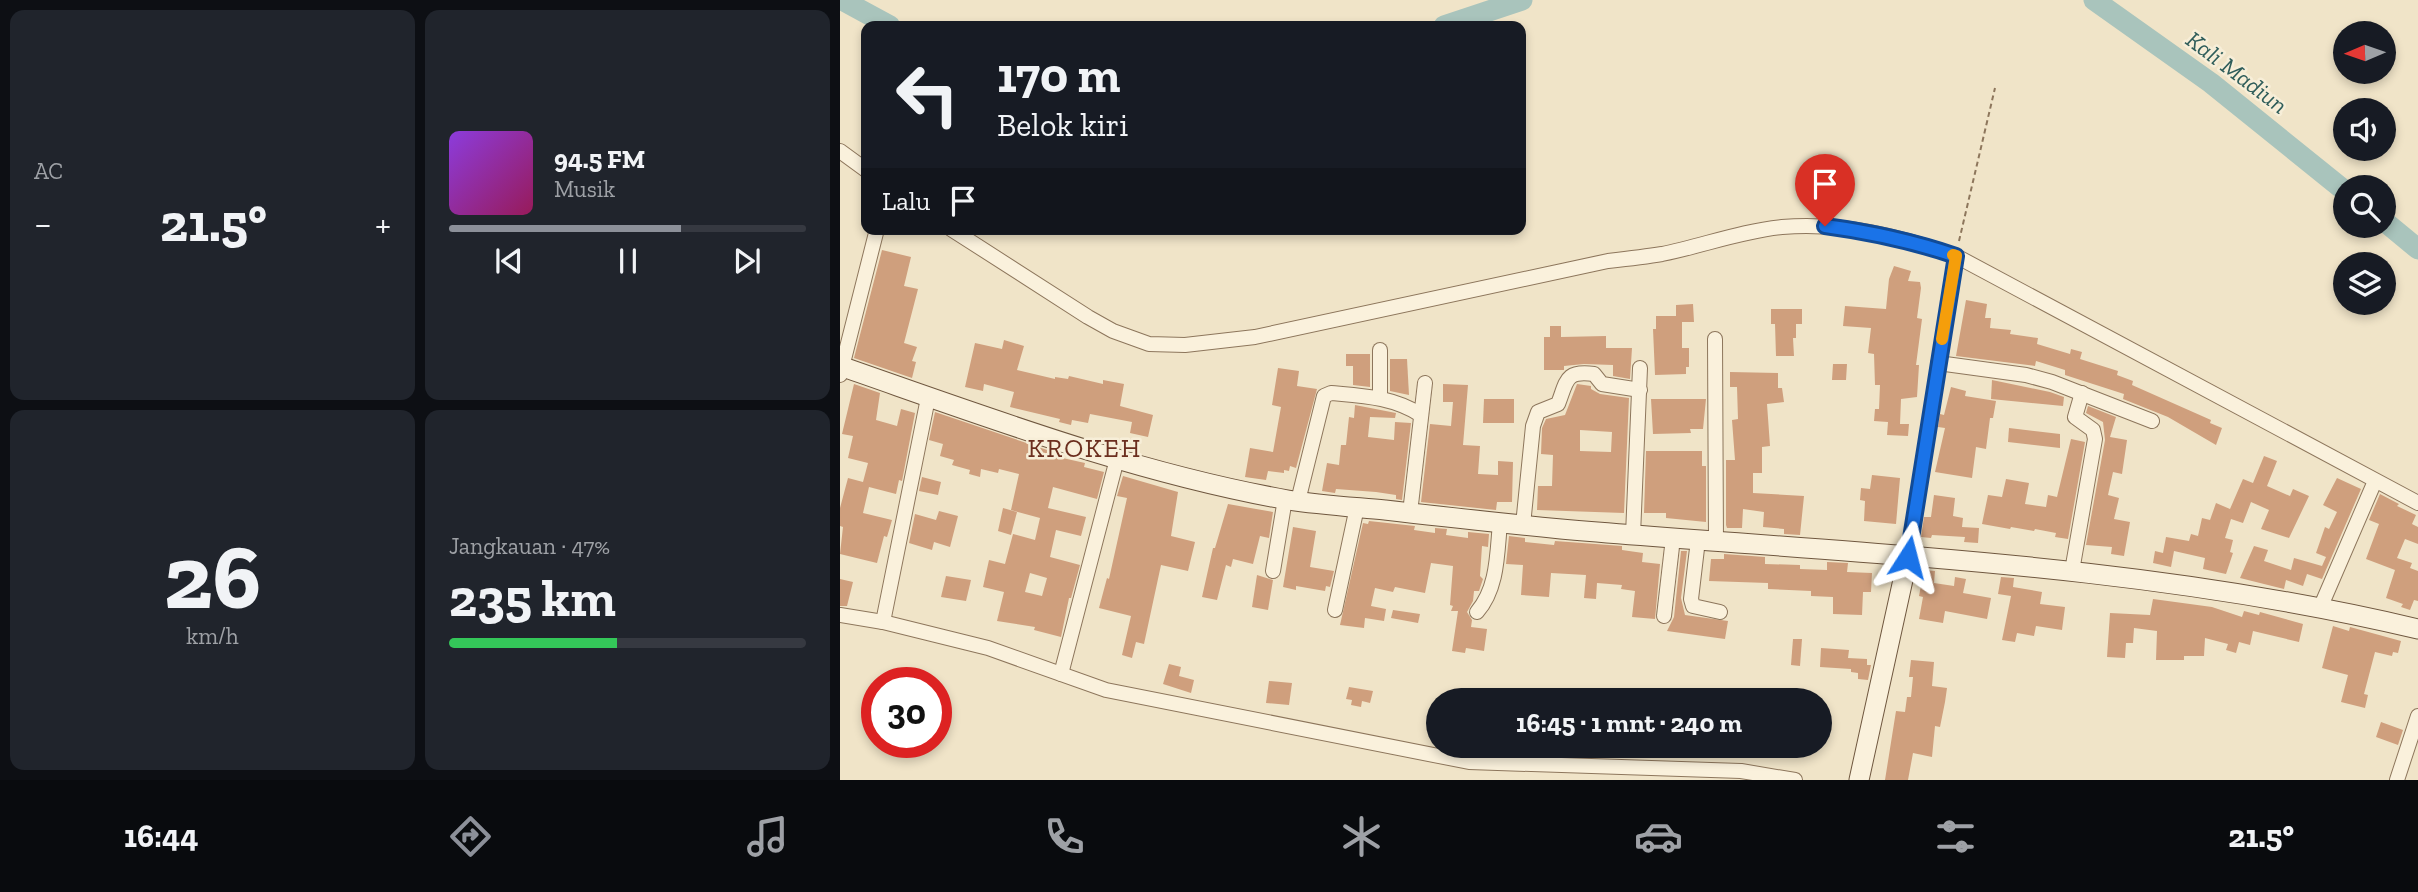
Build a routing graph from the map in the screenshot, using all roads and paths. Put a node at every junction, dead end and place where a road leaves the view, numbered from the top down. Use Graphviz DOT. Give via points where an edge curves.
graph roads {
  1 [pos="1995,88"];
  2 [pos="840,151"];
  3 [pos="861,166"];
  4 [pos="875,235"];
  5 [pos="961,235"];
  6 [pos="1956,256"];
  7 [pos="1714,340"];
  8 [pos="1380,350"];
  9 [pos="1938,363"];
  10 [pos="1640,368"];
  11 [pos="841,370"];
  12 [pos="1425,383"];
  13 [pos="1640,390"];
  14 [pos="2081,393"];
  15 [pos="928,398"];
  16 [pos="1380,398"];
  17 [pos="1421,415"];
  18 [pos="2152,421"];
  19 [pos="1117,459"];
  20 [pos="2375,481"];
  21 [pos="1291,500"];
  22 [pos="2418,503"];
  23 [pos="1357,508"];
  24 [pos="1410,513"];
  25 [pos="1500,523"];
  26 [pos="1523,525"];
  27 [pos="1633,535"];
  28 [pos="1673,538"];
  29 [pos="1707,541"];
  30 [pos="1908,557"];
  31 [pos="2072,571"];
  32 [pos="1273,572"];
  33 [pos="2321,606"];
  34 [pos="1335,610"];
  35 [pos="1477,612"];
  36 [pos="1720,612"];
  37 [pos="840,615"];
  38 [pos="1664,616"];
  39 [pos="883,622"];
  40 [pos="2418,629"];
  41 [pos="1061,674"];
  42 [pos="2418,716"];
  43 [pos="1795,780"];
  44 [pos="1859,780"];
  45 [pos="2397,780"];
  1 -- 6 [label="path"];
  2 -- 3 [label="street"];
  4 -- 11 [label="street"];
  5 -- 6 [label="street" via="1113,331 1149,344 1185,345 1255,337 1781,228 1825,226 1870,232"];
  6 -- 9 [label="street"];
  6 -- 20 [label="street"];
  7 -- 29 [label="street"];
  8 -- 16 [label="street"];
  9 -- 14 [label="street" via="2026,375"];
  9 -- 30 [label="street"];
  10 -- 13 [label="street"];
  11 -- 15 [label="main road"];
  12 -- 17 [label="street"];
  13 -- 26 [label="street" via="1602,384 1594,374 1578,373 1565,382 1558,404 1538,412"];
  13 -- 27 [label="street"];
  14 -- 18 [label="street"];
  14 -- 31 [label="street" via="2076,418 2093,430 2095,439"];
  15 -- 19 [label="main road"];
  15 -- 39 [label="street"];
  16 -- 17 [label="street" via="1399,402"];
  16 -- 21 [label="street" via="1324,396"];
  17 -- 24 [label="street"];
  19 -- 21 [label="main road"];
  19 -- 41 [label="street"];
  20 -- 22 [label="street"];
  20 -- 33 [label="street"];
  21 -- 23 [label="main road"];
  21 -- 32 [label="street"];
  23 -- 24 [label="main road"];
  23 -- 34 [label="street"];
  24 -- 25 [label="main road"];
  25 -- 26 [label="main road"];
  25 -- 35 [label="street" via="1491,589"];
  26 -- 27 [label="main road"];
  27 -- 28 [label="main road"];
  28 -- 29 [label="main road"];
  28 -- 38 [label="street"];
  29 -- 30 [label="main road"];
  29 -- 36 [label="street" via="1691,599 1693,606"];
  30 -- 31 [label="main road"];
  30 -- 44 [label="main road"];
  31 -- 33 [label="main road"];
  33 -- 40 [label="main road"];
  37 -- 39 [label="street"];
  39 -- 41 [label="street" via="988,648"];
  41 -- 43 [label="street" via="1106,690 1469,762 1741,771"];
  42 -- 45 [label="street"];
}
